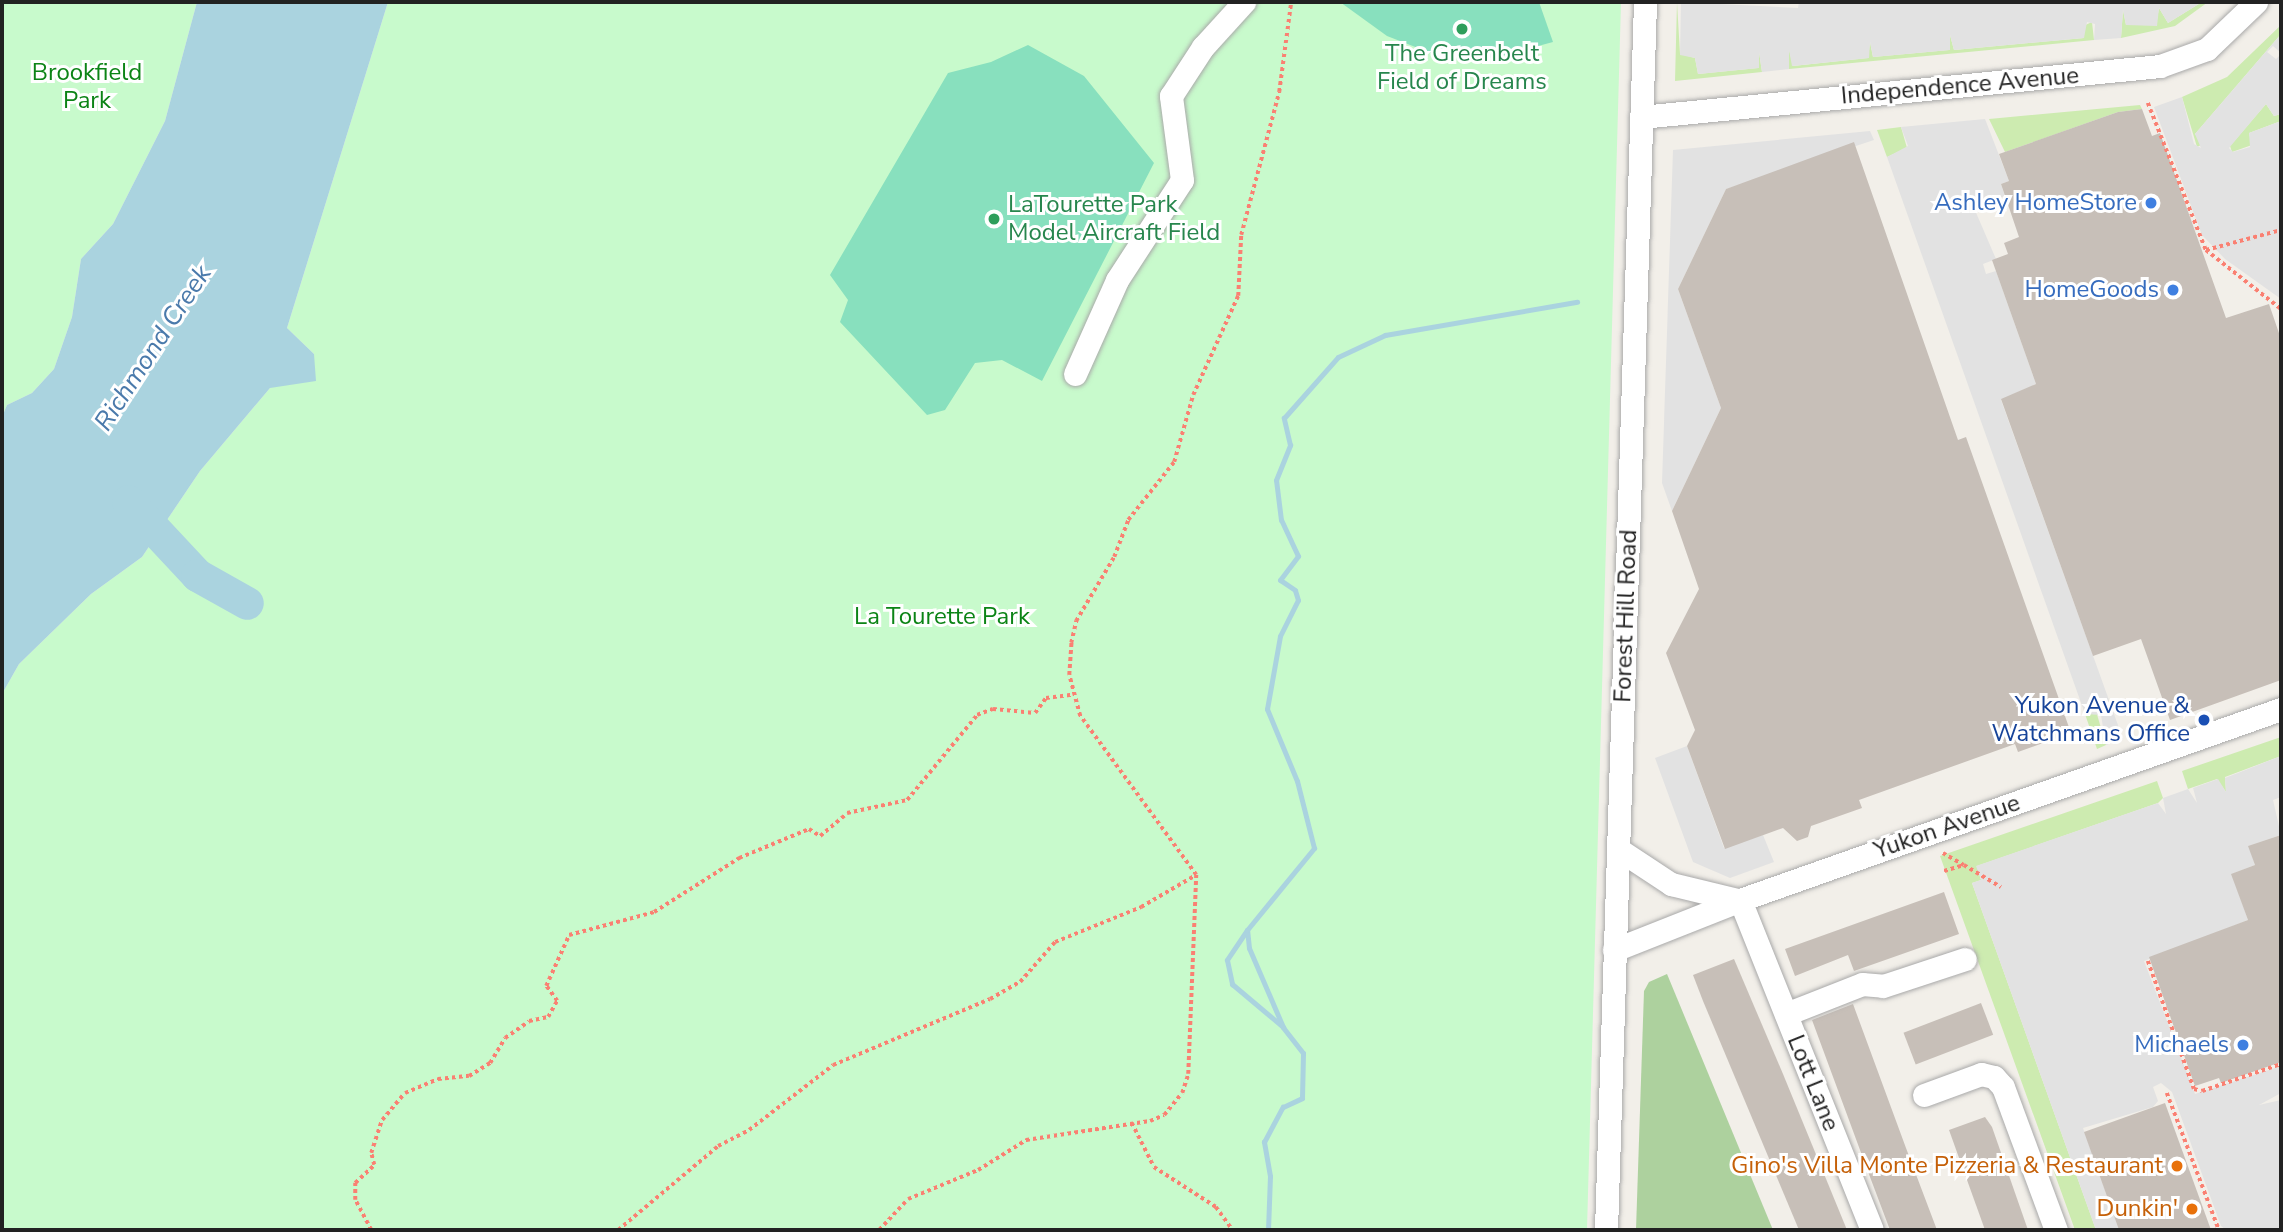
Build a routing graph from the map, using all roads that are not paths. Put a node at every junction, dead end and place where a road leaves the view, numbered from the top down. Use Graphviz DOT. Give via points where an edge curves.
graph roads {
  1 [pos="1244,2"];
  2 [pos="1645,2"];
  3 [pos="2256,2"];
  4 [pos="1641,117"];
  5 [pos="1075,374"];
  6 [pos="2281,709"];
  7 [pos="1618,849"];
  8 [pos="1740,900"];
  9 [pos="1614,950"];
  10 [pos="1965,959"];
  11 [pos="1786,1014"];
  12 [pos="1924,1095"];
  13 [pos="1606,1230"];
  14 [pos="1872,1230"];
  15 [pos="2056,1230"];
  1 -- 5 [label="street" via="1203,47 1171,96 1182,180 1117,280"];
  2 -- 4 [label="street, Forest Hill Road"];
  3 -- 4 [label="street, Independence Avenue" via="2207,49 2150,68"];
  4 -- 7 [label="street, Forest Hill Road"];
  6 -- 8 [label="street, Yukon Avenue"];
  7 -- 8 [label="street" via="1671,884"];
  7 -- 9 [label="street, Forest Hill Road"];
  8 -- 9 [label="street, Yukon Avenue"];
  8 -- 11 [label="street, Lott Lane"];
  9 -- 13 [label="street, Forest Hill Road"];
  10 -- 11 [label="street, Lott Lane" via="1883,986 1862,984"];
  11 -- 14 [label="street, Lott Lane"];
  12 -- 15 [label="street" via="1981,1074 1994,1077 2003,1087"];
}
